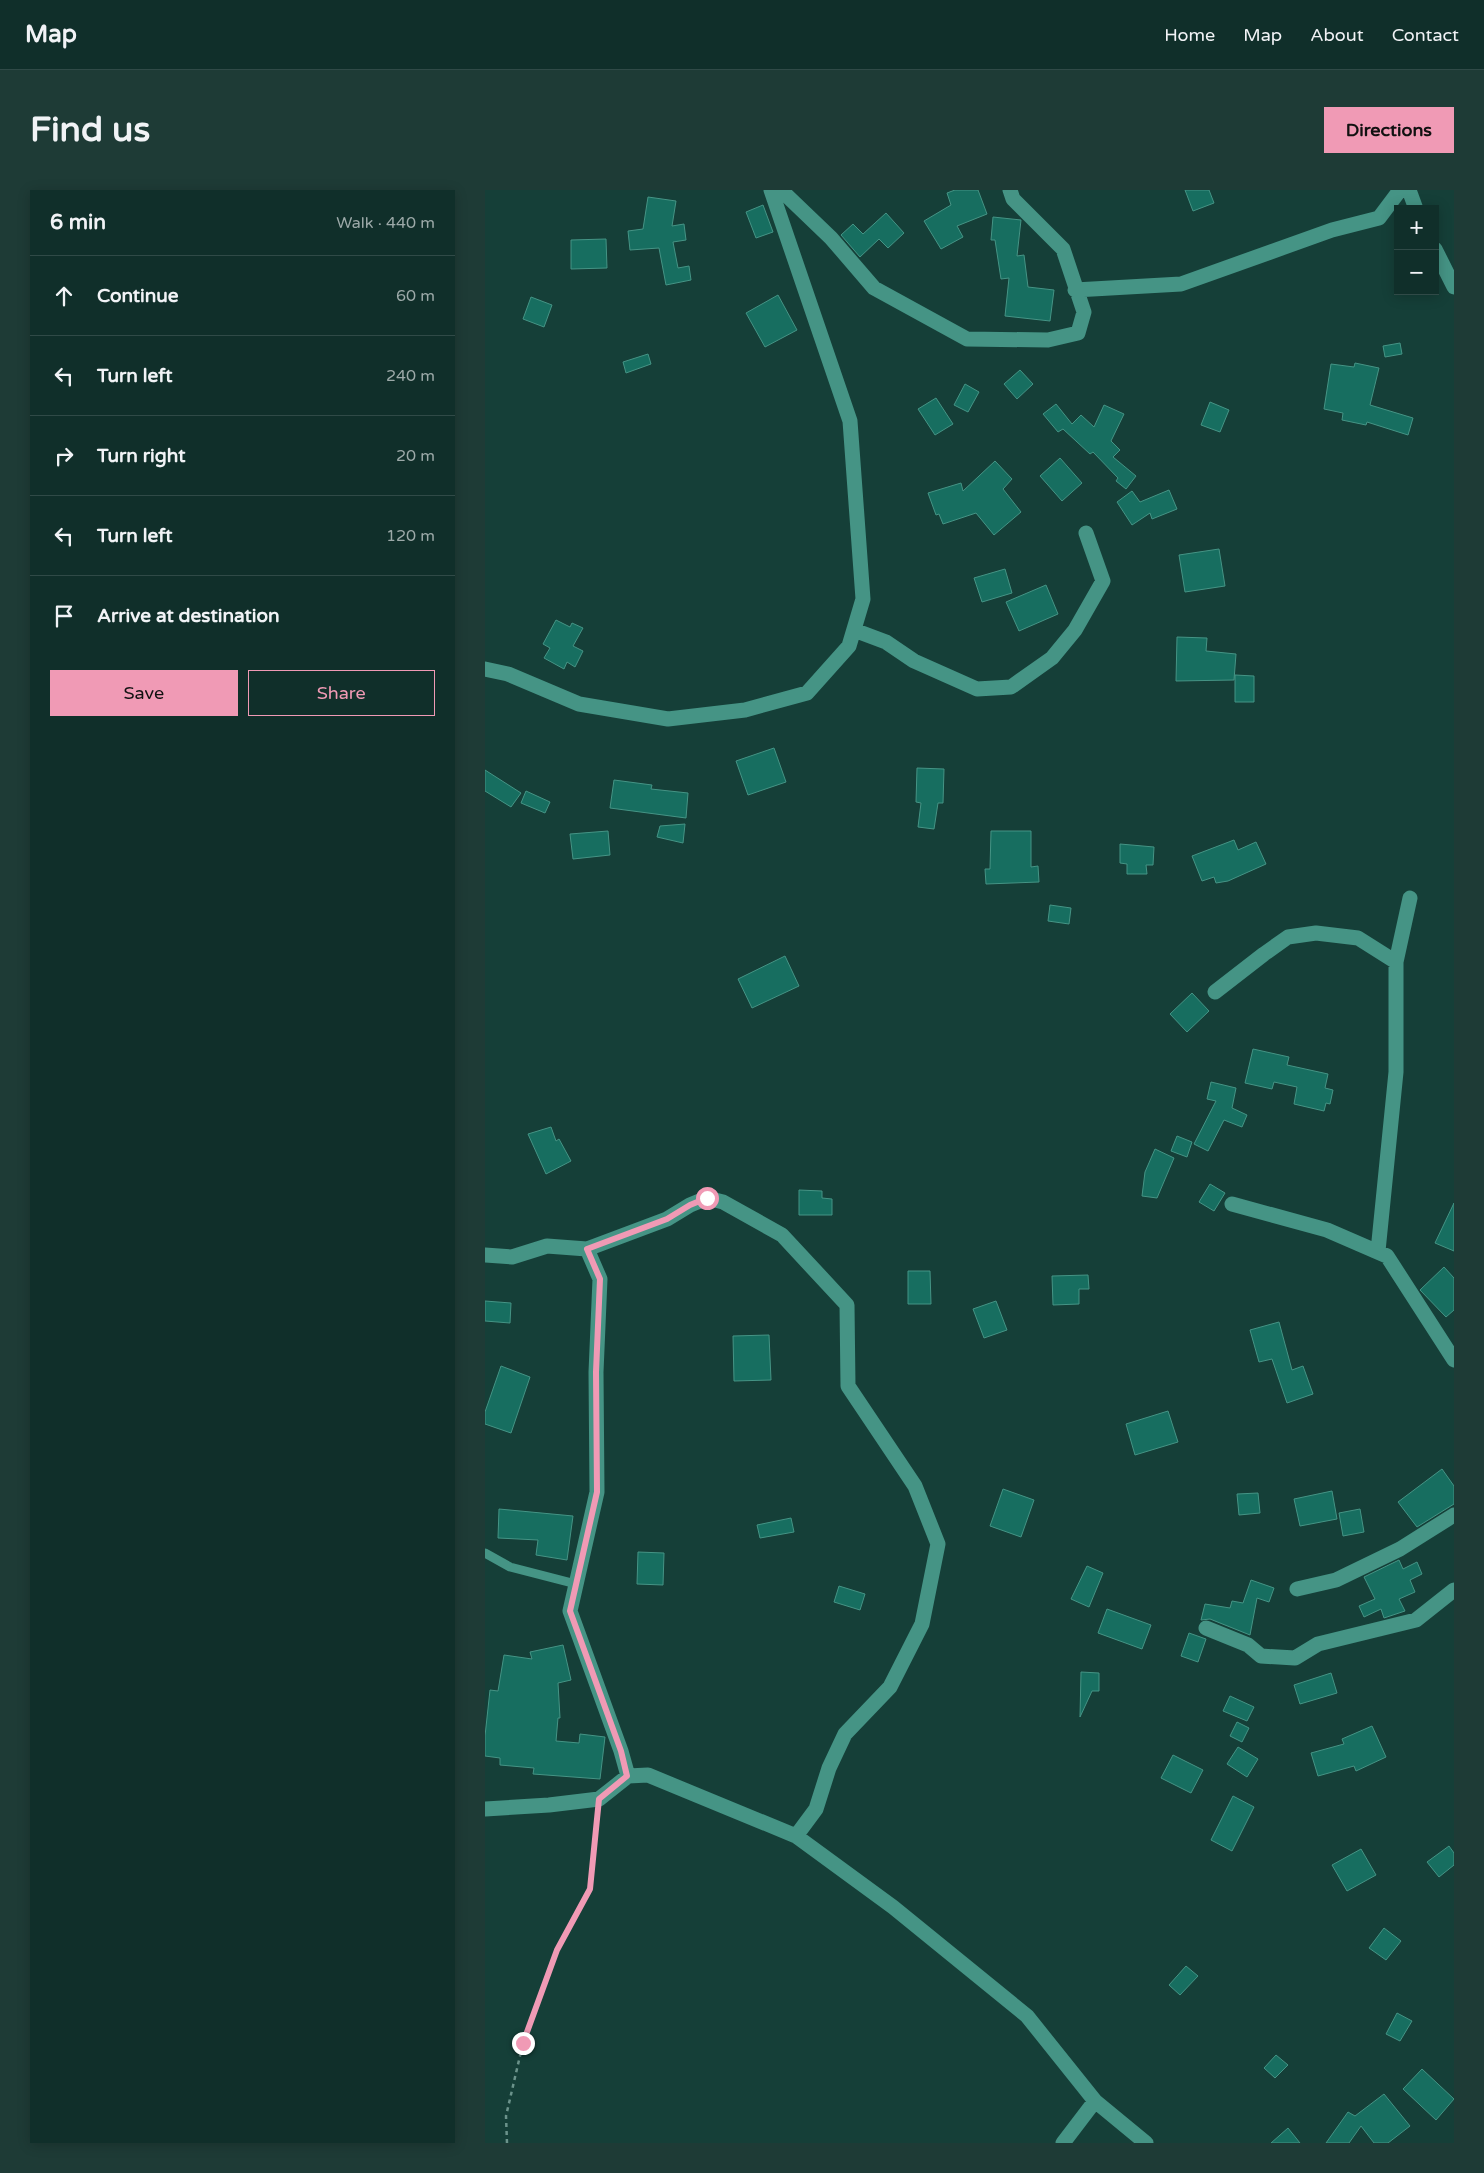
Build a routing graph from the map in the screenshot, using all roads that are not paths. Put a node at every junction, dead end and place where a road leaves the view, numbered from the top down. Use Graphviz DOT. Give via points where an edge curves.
graph roads {
  1 [pos="771,190"];
  2 [pos="781,190"];
  3 [pos="1010,190"];
  4 [pos="1400,190"];
  5 [pos="1409,190"];
  6 [pos="1415,205"];
  7 [pos="1394,216"];
  8 [pos="1379,218"];
  9 [pos="1436,250"];
  10 [pos="1454,287"];
  11 [pos="1075,290"];
  12 [pos="1086,533"];
  13 [pos="854,630"];
  14 [pos="485,669"];
  15 [pos="1410,898"];
  16 [pos="1396,962"];
  17 [pos="1215,992"];
  18 [pos="1232,1204"];
  19 [pos="587,1249"];
  20 [pos="1378,1251"];
  21 [pos="485,1255"];
  22 [pos="1454,1360"];
  23 [pos="1454,1515"];
  24 [pos="485,1553"];
  25 [pos="576,1584"];
  26 [pos="1297,1589"];
  27 [pos="1454,1590"];
  28 [pos="1206,1628"];
  29 [pos="627,1776"];
  30 [pos="485,1809"];
  31 [pos="796,1836"];
  32 [pos="1095,2101"];
  33 [pos="1063,2143"];
  34 [pos="1146,2143"];
  1 -- 13 [label="street" via="849,421 863,599"];
  2 -- 11 [label="street" via="831,238 874,288 967,339 1048,340 1078,333 1084,312"];
  3 -- 11 [label="street" via="1013,199 1063,249"];
  4 -- 8 [label="street"];
  5 -- 6 [label="street"];
  7 -- 8 [label="street"];
  8 -- 11 [label="street" via="1332,230 1181,284"];
  9 -- 10 [label="street"];
  12 -- 13 [label="street" via="1103,581 1075,630 1052,658 1011,687 977,689 914,661 886,642"];
  13 -- 14 [label="street" via="849,646 807,694 745,710 677,718 579,704 508,674"];
  15 -- 16 [label="street"];
  16 -- 17 [label="street" via="1358,938 1316,933 1288,938"];
  16 -- 20 [label="street" via="1396,1072"];
  18 -- 20 [label="street" via="1327,1230"];
  19 -- 21 [label="street" via="547,1246 512,1257"];
  19 -- 25 [label="street" via="600,1279 596,1372 597,1492"];
  19 -- 31 [label="street" via="667,1219 707,1198 723,1202 782,1235 847,1305 848,1386 915,1486 938,1544 922,1624 890,1688 845,1734 829,1768 816,1809"];
  20 -- 22 [label="street" via="1387,1256"];
  23 -- 26 [label="street" via="1400,1549 1337,1580"];
  24 -- 25 [label="lane" via="510,1567"];
  25 -- 29 [label="street" via="570,1611"];
  27 -- 28 [label="street" via="1416,1620 1317,1644 1295,1658 1261,1656 1248,1645"];
  29 -- 30 [label="street" via="599,1799"];
  29 -- 31 [label="street" via="648,1774"];
  31 -- 32 [label="street" via="893,1907 1027,2016"];
  32 -- 33 [label="street"];
  32 -- 34 [label="street"];
}
